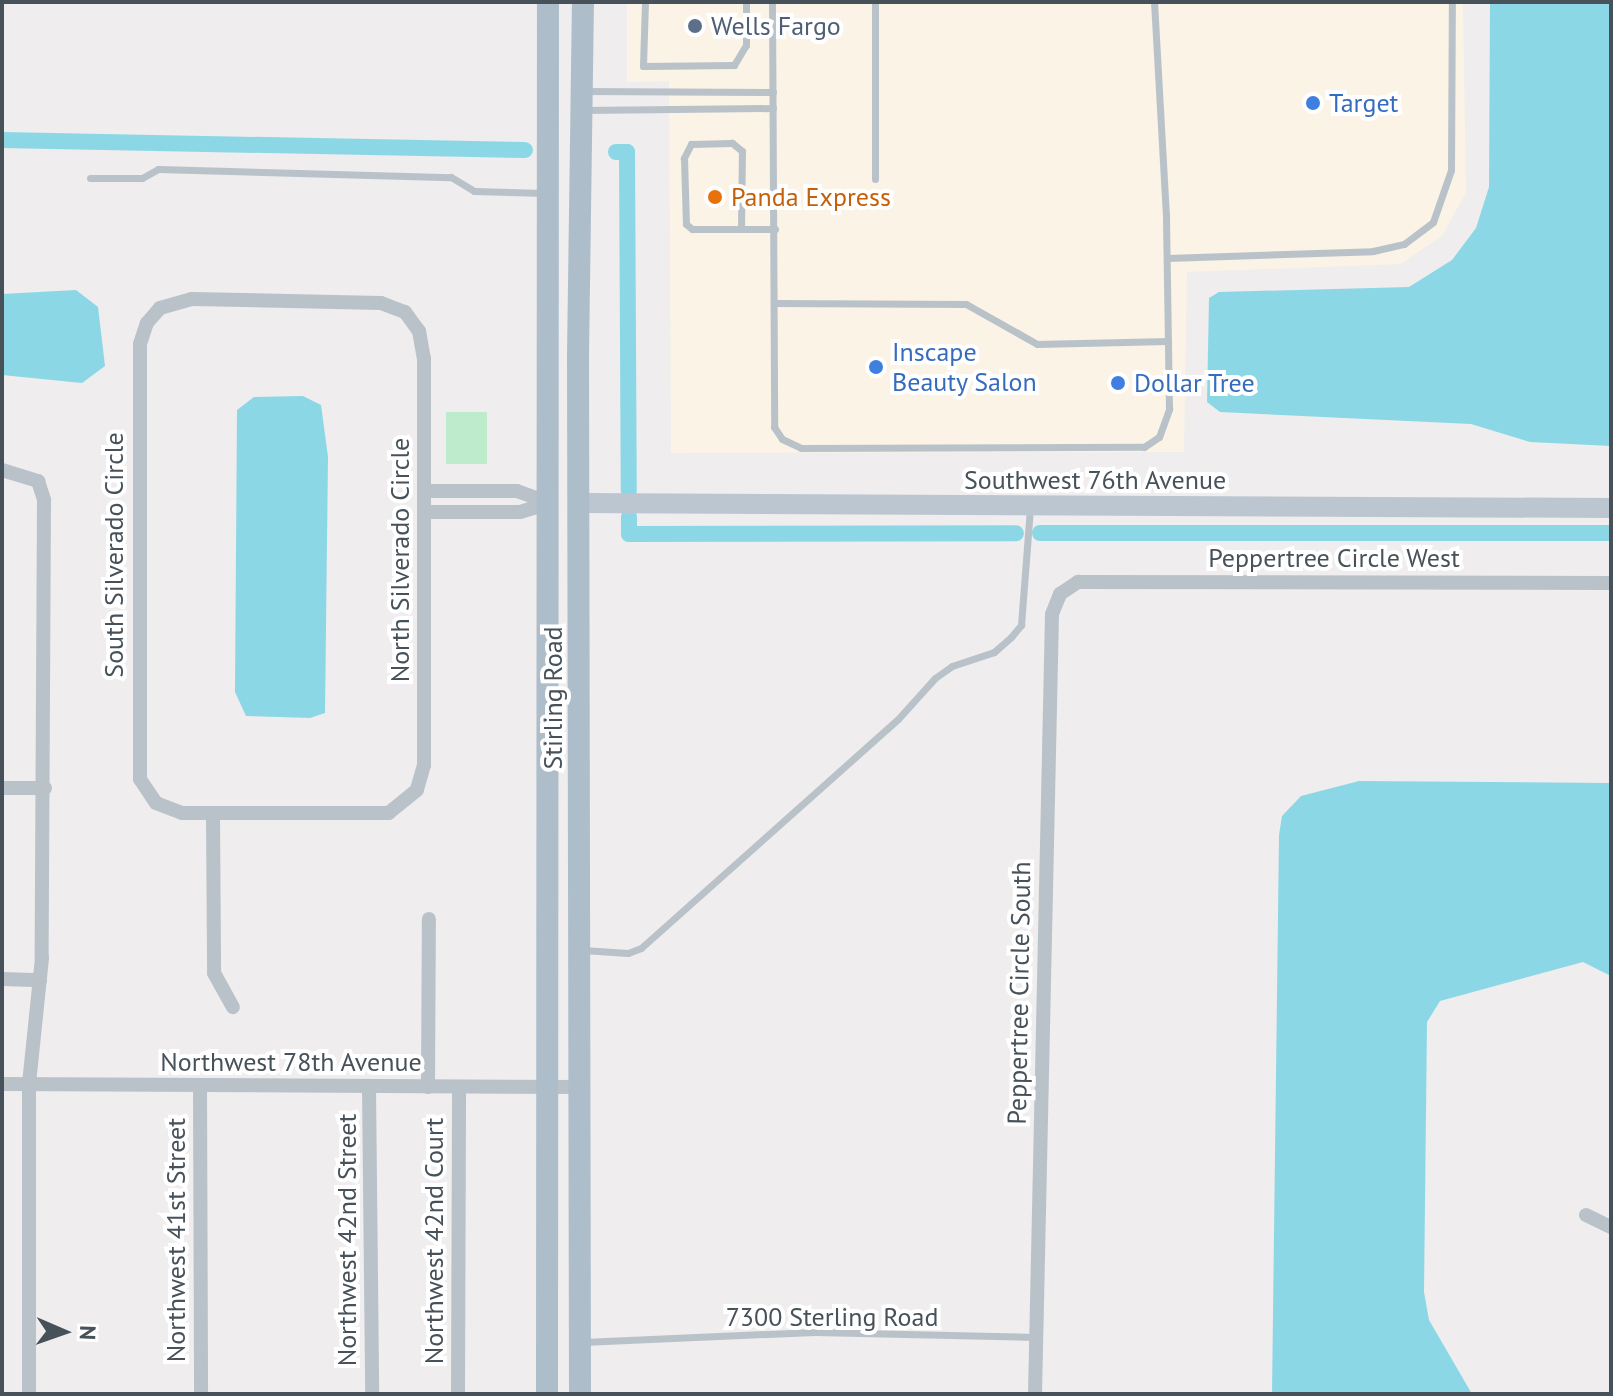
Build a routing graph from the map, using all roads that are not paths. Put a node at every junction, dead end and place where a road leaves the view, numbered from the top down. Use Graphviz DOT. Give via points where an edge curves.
graph roads {
  1 [pos="548,2"];
  2 [pos="583,2"];
  3 [pos="645,2"];
  4 [pos="746,2"];
  5 [pos="772,2"];
  6 [pos="875,2"];
  7 [pos="1154,2"];
  8 [pos="1452,2"];
  9 [pos="773,92"];
  10 [pos="582,100"];
  11 [pos="773,108"];
  12 [pos="90,178"];
  13 [pos="875,179"];
  14 [pos="548,196"];
  15 [pos="741,229"];
  16 [pos="775,229"];
  17 [pos="580,236"];
  18 [pos="1167,258"];
  19 [pos="774,303"];
  20 [pos="152,315"];
  21 [pos="1168,341"];
  22 [pos="2,470"];
  23 [pos="425,491"];
  24 [pos="550,503"];
  25 [pos="579,503"];
  26 [pos="1031,506"];
  27 [pos="1611,508"];
  28 [pos="425,512"];
  29 [pos="580,544"];
  30 [pos="1611,583"];
  31 [pos="1060,594"];
  32 [pos="2,788"];
  33 [pos="45,788"];
  34 [pos="213,815"];
  35 [pos="429,919"];
  36 [pos="581,949"];
  37 [pos="2,979"];
  38 [pos="40,980"];
  39 [pos="233,1007"];
  40 [pos="2,1084"];
  41 [pos="29,1084"];
  42 [pos="200,1086"];
  43 [pos="547,1086"];
  44 [pos="369,1087"];
  45 [pos="428,1087"];
  46 [pos="459,1087"];
  47 [pos="581,1087"];
  48 [pos="1586,1215"];
  49 [pos="1611,1227"];
  50 [pos="1036,1337"];
  51 [pos="580,1342"];
  52 [pos="29,1394"];
  53 [pos="201,1394"];
  54 [pos="372,1394"];
  55 [pos="458,1394"];
  56 [pos="547,1394"];
  57 [pos="580,1394"];
  58 [pos="1035,1394"];
  1 -- 14 [label="main road, Stirling Road"];
  2 -- 10 [label="main road, Stirling Road"];
  3 -- 4 [label="lane" via="643,66 734,65 746,45"];
  5 -- 9 [label="lane"];
  6 -- 13 [label="lane"];
  7 -- 18 [label="lane"];
  8 -- 18 [label="lane" via="1451,170 1433,222 1404,244 1373,251"];
  9 -- 10 [label="lane"];
  9 -- 11 [label="lane"];
  10 -- 11 [label="lane"];
  10 -- 17 [label="main road, Stirling Road"];
  11 -- 16 [label="lane"];
  12 -- 14 [label="lane" via="142,178 158,169 451,177 474,191"];
  14 -- 17 [label="main road"];
  14 -- 24 [label="main road, Stirling Road"];
  15 -- 15 [label="lane" via="692,229 683,217 686,149 697,143 732,143 742,151"];
  15 -- 16 [label="lane"];
  16 -- 19 [label="lane"];
  17 -- 25 [label="main road, Stirling Road"];
  18 -- 21 [label="lane"];
  19 -- 21 [label="lane" via="966,304 1037,344"];
  19 -- 21 [label="lane" via="774,427 782,439 801,448 1144,447 1159,437 1166,423"];
  20 -- 23 [label="street, North Silverado Circle" via="169,303 204,299 381,303 411,317 424,348"];
  20 -- 34 [label="street, South Silverado Circle" via="138,355 140,779 149,796 171,811"];
  22 -- 33 [label="street" via="38,481 44,500"];
  23 -- 24 [label="street" via="517,491"];
  23 -- 28 [label="street, North Silverado Circle"];
  24 -- 28 [label="street" via="520,512"];
  24 -- 29 [label="main road"];
  24 -- 43 [label="main road, Stirling Road"];
  25 -- 26 [label="street, Southwest 76th Avenue"];
  25 -- 29 [label="main road, Stirling Road"];
  26 -- 27 [label="street, Southwest 76th Avenue"];
  26 -- 36 [label="lane" via="1021,625 1011,637 994,652 952,666 935,678 898,719 641,948 628,953"];
  28 -- 34 [label="street, North Silverado Circle" via="424,765 407,802 371,816"];
  29 -- 36 [label="main road, Stirling Road"];
  30 -- 31 [label="street, Peppertree Circle West" via="1078,582"];
  31 -- 50 [label="street, Peppertree Circle South" via="1052,614"];
  32 -- 33 [label="street"];
  33 -- 38 [label="street"];
  34 -- 39 [label="street" via="214,968"];
  35 -- 45 [label="street, Northwest 42nd Court"];
  36 -- 47 [label="main road, Stirling Road"];
  37 -- 38 [label="street"];
  38 -- 41 [label="street"];
  40 -- 41 [label="street, Northwest 78th Avenue"];
  41 -- 42 [label="street, Northwest 78th Avenue"];
  41 -- 52 [label="street"];
  42 -- 44 [label="street, Northwest 78th Avenue"];
  42 -- 53 [label="street, Northwest 41st Street"];
  43 -- 46 [label="street, Northwest 78th Avenue"];
  43 -- 47 [label="street, Northwest 78th Avenue"];
  43 -- 56 [label="main road, Stirling Road"];
  44 -- 45 [label="street, Northwest 78th Avenue"];
  44 -- 54 [label="street, Northwest 42nd Street"];
  45 -- 46 [label="street, Northwest 78th Avenue"];
  46 -- 55 [label="street, Northwest 42nd Court"];
  47 -- 51 [label="main road, Stirling Road"];
  48 -- 49 [label="street"];
  50 -- 51 [label="lane, 7300 Sterling Road" via="815,1332"];
  50 -- 58 [label="street, Peppertree Circle South"];
  51 -- 57 [label="main road, Stirling Road"];
}
